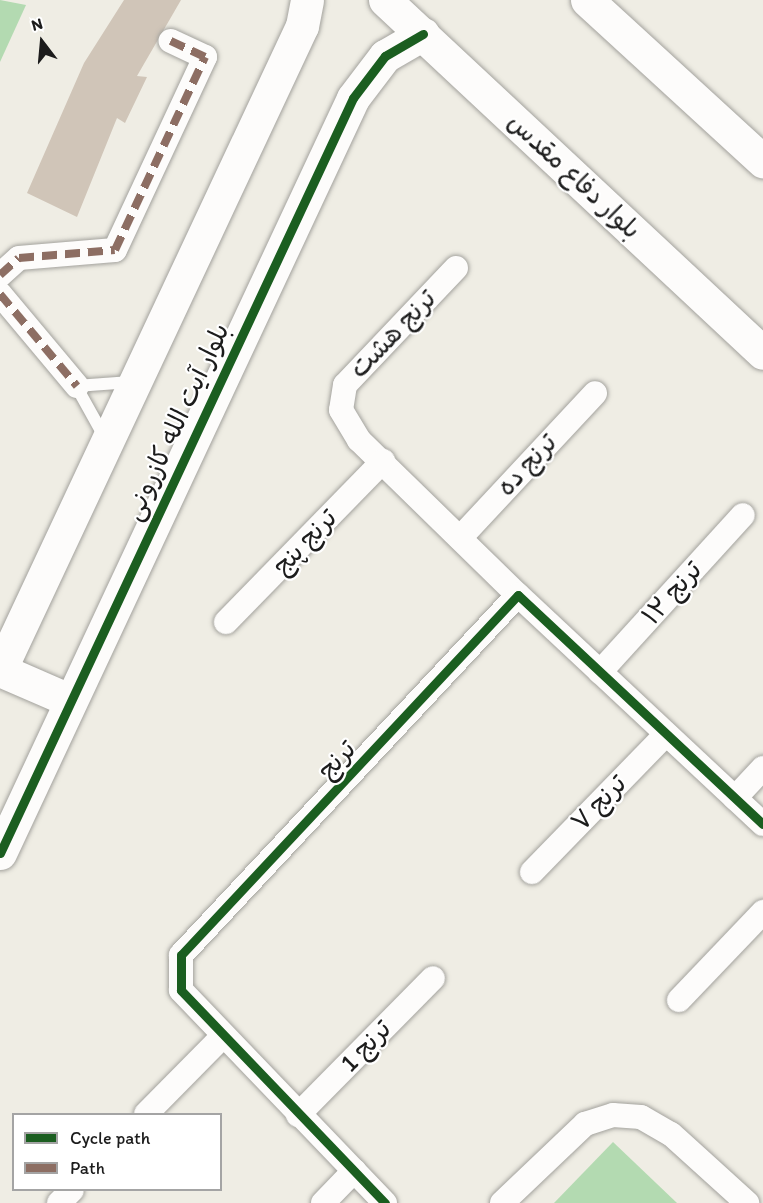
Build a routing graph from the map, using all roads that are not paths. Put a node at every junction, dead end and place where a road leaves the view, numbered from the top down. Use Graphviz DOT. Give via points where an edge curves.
graph roads {
  1 [pos="307,0"];
  2 [pos="385,0"];
  3 [pos="587,0"];
  4 [pos="423,34"];
  5 [pos="170,41"];
  6 [pos="763,161"];
  7 [pos="456,268"];
  8 [pos="0,275"];
  9 [pos="0,294"];
  10 [pos="763,352"];
  11 [pos="138,382"];
  12 [pos="77,386"];
  13 [pos="595,393"];
  14 [pos="109,445"];
  15 [pos="383,462"];
  16 [pos="743,514"];
  17 [pos="460,538"];
  18 [pos="518,595"];
  19 [pos="226,622"];
  20 [pos="0,670"];
  21 [pos="600,672"];
  22 [pos="69,700"];
  23 [pos="666,734"];
  24 [pos="763,768"];
  25 [pos="735,798"];
  26 [pos="763,824"];
  27 [pos="0,853"];
  28 [pos="532,872"];
  29 [pos="763,912"];
  30 [pos="433,978"];
  31 [pos="680,1000"];
  32 [pos="222,1037"];
  33 [pos="147,1113"];
  34 [pos="298,1115"];
  35 [pos="354,1172"];
  36 [pos="71,1191"];
  37 [pos="59,1203"];
  38 [pos="323,1203"];
  39 [pos="385,1203"];
  40 [pos="502,1203"];
  41 [pos="747,1203"];
  1 -- 11 [label="street, بلوار آیت الله کازرونی" via="302,27"];
  2 -- 4 [label="street, بلوار دفاع مقدس"];
  3 -- 6 [label="street"];
  4 -- 10 [label="street, بلوار دفاع مقدس"];
  4 -- 22 [label="street, بلوار آیت الله کازرونی" via="385,56 353,98"];
  5 -- 8 [label="street" via="205,57 115,250 19,258"];
  7 -- 15 [label="street, ترنج هشت" via="341,393 341,410 351,429"];
  9 -- 12 [label="street"];
  11 -- 12 [label="lane"];
  11 -- 14 [label="street, بلوار آیت الله کازرونی"];
  12 -- 14 [label="lane"];
  13 -- 17 [label="street, ترنج ده"];
  14 -- 20 [label="street, بلوار آیت الله کازرونی"];
  15 -- 17 [label="street, ترنج هشت"];
  15 -- 19 [label="street, ترنج پنج"];
  16 -- 21 [label="street, ترنج ۱۲"];
  17 -- 18 [label="street, ترنج هشت"];
  18 -- 21 [label="street"];
  18 -- 32 [label="street, ترنج" via="181,955 181,990"];
  20 -- 22 [label="street"];
  21 -- 23 [label="street"];
  22 -- 27 [label="street, بلوار آیت الله کازرونی"];
  23 -- 25 [label="street"];
  23 -- 28 [label="street, ترنج ۷"];
  24 -- 25 [label="street"];
  25 -- 26 [label="street"];
  29 -- 31 [label="street"];
  30 -- 34 [label="street, ترنج 1"];
  32 -- 33 [label="street"];
  32 -- 34 [label="street, ترنج"];
  34 -- 35 [label="street, ترنج"];
  35 -- 38 [label="street"];
  35 -- 39 [label="street, ترنج"];
  36 -- 37 [label="street"];
  40 -- 41 [label="street" via="585,1124 613,1115 641,1117 671,1134"];
}
